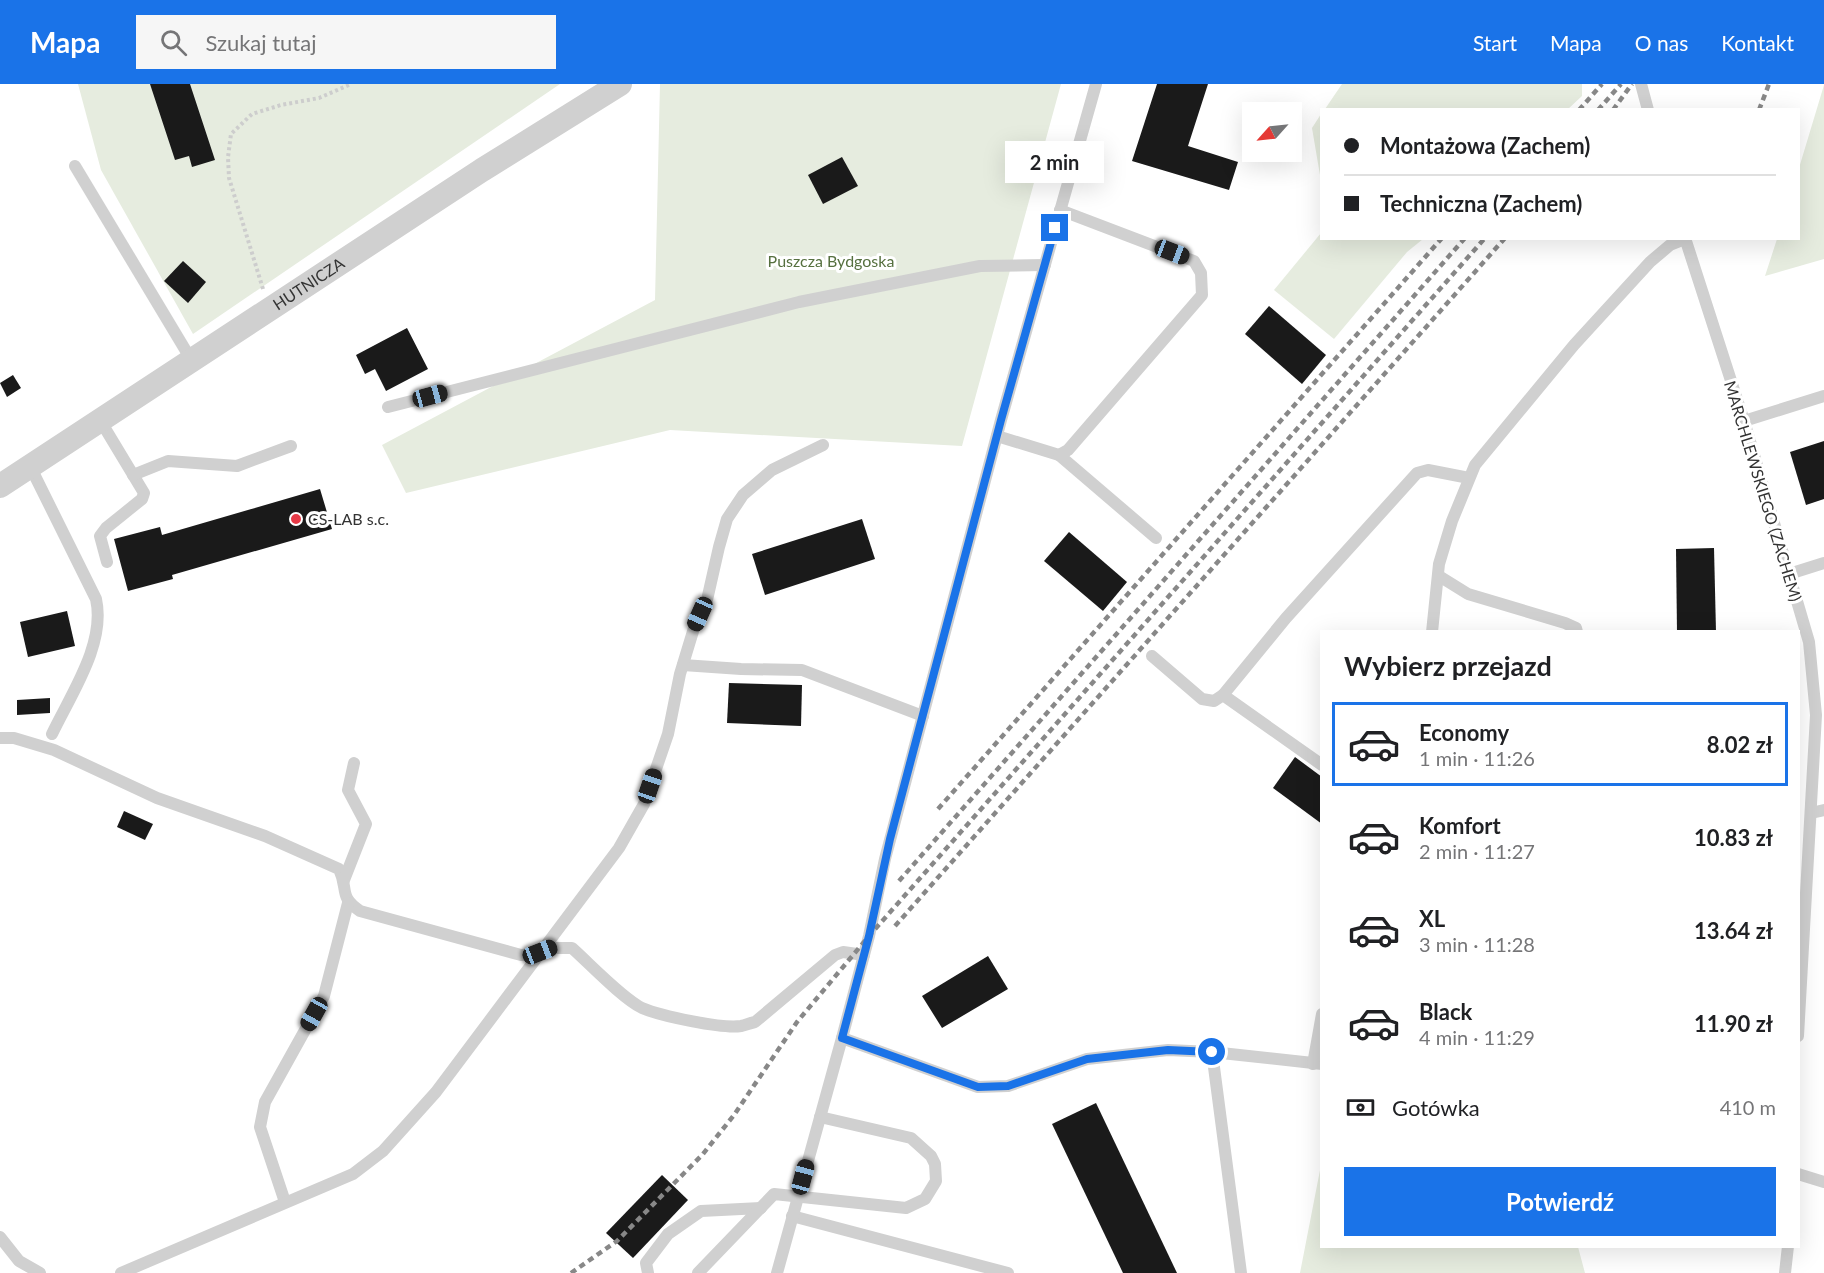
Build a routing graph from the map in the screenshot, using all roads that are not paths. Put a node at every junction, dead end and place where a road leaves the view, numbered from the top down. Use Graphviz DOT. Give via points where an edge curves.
graph roads {
  1 [pos="620,84"];
  2 [pos="1096,84"];
  3 [pos="1641,84"];
  4 [pos="1647,108"];
  5 [pos="75,166"];
  6 [pos="1060,210"];
  7 [pos="1682,240"];
  8 [pos="1685,240"];
  9 [pos="1045,265"];
  10 [pos="192,361"];
  11 [pos="1824,396"];
  12 [pos="388,408"];
  13 [pos="100,420"];
  14 [pos="1744,421"];
  15 [pos="997,436"];
  16 [pos="823,445"];
  17 [pos="291,446"];
  18 [pos="1059,455"];
  19 [pos="30,466"];
  20 [pos="133,475"];
  21 [pos="1469,478"];
  22 [pos="0,486"];
  23 [pos="1156,538"];
  24 [pos="107,562"];
  25 [pos="1824,563"];
  26 [pos="1789,574"];
  27 [pos="1439,576"];
  28 [pos="1432,630"];
  29 [pos="1576,630"];
  30 [pos="1152,656"];
  31 [pos="683,665"];
  32 [pos="1819,694"];
  33 [pos="1223,695"];
  34 [pos="923,716"];
  35 [pos="52,734"];
  36 [pos="0,738"];
  37 [pos="354,763"];
  38 [pos="1320,764"];
  39 [pos="1824,810"];
  40 [pos="1811,813"];
  41 [pos="344,880"];
  42 [pos="348,903"];
  43 [pos="540,952"];
  44 [pos="864,955"];
  45 [pos="1800,996"];
  46 [pos="1320,1034"];
  47 [pos="842,1038"];
  48 [pos="1212,1052"];
  49 [pos="1317,1064"];
  50 [pos="820,1117"];
  51 [pos="1800,1175"];
  52 [pos="1824,1182"];
  53 [pos="798,1197"];
  54 [pos="285,1202"];
  55 [pos="761,1208"];
  56 [pos="792,1216"];
  57 [pos="0,1237"];
  58 [pos="1788,1248"];
  59 [pos="40,1273"];
  60 [pos="121,1273"];
  61 [pos="648,1273"];
  62 [pos="698,1273"];
  63 [pos="777,1273"];
  64 [pos="1008,1273"];
  65 [pos="1241,1273"];
  66 [pos="1785,1273"];
  1 -- 10 [label="street, HUTNICZA" via="472,176"];
  2 -- 6 [label="lane"];
  3 -- 4 [label="lane"];
  5 -- 10 [label="lane"];
  6 -- 9 [label="lane"];
  6 -- 18 [label="lane" via="1194,261 1201,273 1202,295 1068,450"];
  7 -- 21 [label="lane" via="1650,262 1574,345 1475,465"];
  8 -- 14 [label="lane, MARCHLEWSKIEGO (ZACHEM)"];
  9 -- 12 [label="lane" via="980,266 799,302"];
  9 -- 15 [label="lane"];
  10 -- 13 [label="street, HUTNICZA"];
  11 -- 14 [label="lane"];
  13 -- 19 [label="street, HUTNICZA"];
  13 -- 20 [label="lane"];
  14 -- 26 [label="lane, MARCHLEWSKIEGO (ZACHEM)"];
  15 -- 18 [label="lane"];
  15 -- 34 [label="lane"];
  16 -- 31 [label="lane" via="772,470 743,495 727,519 707,600"];
  17 -- 20 [label="lane" via="237,466 168,461"];
  18 -- 23 [label="lane"];
  19 -- 22 [label="street, HUTNICZA"];
  19 -- 35 [label="lane" via="96,599 100,615 95,643"];
  20 -- 24 [label="lane" via="144,493 100,536"];
  21 -- 27 [label="lane" via="1452,521"];
  21 -- 33 [label="lane" via="1428,470 1417,473"];
  25 -- 26 [label="lane"];
  26 -- 32 [label="lane, MARCHLEWSKIEGO (ZACHEM)"];
  27 -- 28 [label="lane"];
  27 -- 29 [label="lane" via="1468,594 1565,623"];
  30 -- 33 [label="lane" via="1202,699 1214,701"];
  31 -- 34 [label="lane" via="802,670"];
  31 -- 43 [label="lane" via="668,734 644,804 619,848"];
  32 -- 40 [label="lane, MARCHLEWSKIEGO (ZACHEM)"];
  33 -- 38 [label="lane"];
  34 -- 44 [label="lane"];
  36 -- 41 [label="lane" via="14,738 54,750 157,798 265,836 339,869"];
  37 -- 41 [label="lane" via="348,790 366,824"];
  39 -- 40 [label="lane"];
  40 -- 45 [label="lane, MARCHLEWSKIEGO (ZACHEM)"];
  41 -- 42 [label="lane"];
  42 -- 43 [label="lane" via="360,911 521,955"];
  42 -- 54 [label="lane" via="324,996 266,1102 260,1127"];
  43 -- 44 [label="lane" via="572,948 641,1007 669,1016 740,1026 755,1022 836,955"];
  43 -- 54 [label="lane" via="436,1092 383,1151 353,1174"];
  44 -- 47 [label="lane"];
  46 -- 49 [label="lane"];
  47 -- 48 [label="lane" via="978,1087 1008,1086 1087,1059 1168,1050"];
  47 -- 50 [label="lane"];
  48 -- 49 [label="lane"];
  48 -- 65 [label="lane"];
  50 -- 53 [label="lane"];
  50 -- 53 [label="lane" via="911,1138 931,1156 936,1180 925,1199 906,1208"];
  51 -- 52 [label="lane"];
  53 -- 55 [label="lane" via="774,1194"];
  53 -- 56 [label="lane"];
  54 -- 60 [label="lane"];
  55 -- 61 [label="lane" via="701,1211 668,1234 646,1263"];
  55 -- 62 [label="lane"];
  56 -- 63 [label="lane"];
  56 -- 64 [label="lane"];
  57 -- 59 [label="lane" via="19,1261"];
  58 -- 66 [label="lane"];
}
